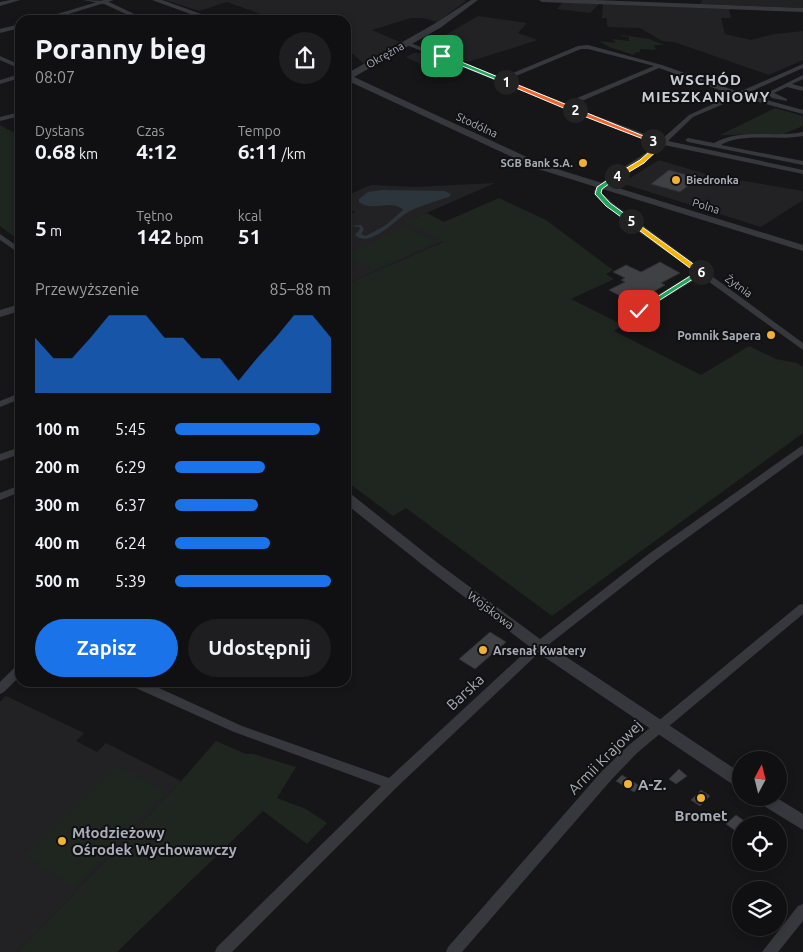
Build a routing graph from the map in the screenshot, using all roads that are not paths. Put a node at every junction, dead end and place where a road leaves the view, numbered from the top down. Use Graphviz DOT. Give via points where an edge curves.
graph roads {
  1 [pos="16,0"];
  2 [pos="86,0"];
  3 [pos="155,0"];
  4 [pos="475,0"];
  5 [pos="542,0"];
  6 [pos="108,1"];
  7 [pos="0,4"];
  8 [pos="803,10"];
  9 [pos="59,15"];
  10 [pos="135,15"];
  11 [pos="199,15"];
  12 [pos="15,27"];
  13 [pos="0,31"];
  14 [pos="406,43"];
  15 [pos="0,58"];
  16 [pos="15,65"];
  17 [pos="660,66"];
  18 [pos="803,66"];
  19 [pos="351,75"];
  20 [pos="803,77"];
  21 [pos="15,78"];
  22 [pos="351,79"];
  23 [pos="502,80"];
  24 [pos="770,80"];
  25 [pos="0,82"];
  26 [pos="786,85"];
  27 [pos="803,89"];
  28 [pos="737,94"];
  29 [pos="803,105"];
  30 [pos="564,106"];
  31 [pos="803,112"];
  32 [pos="15,115"];
  33 [pos="0,119"];
  34 [pos="803,134"];
  35 [pos="688,140"];
  36 [pos="662,143"];
  37 [pos="716,146"];
  38 [pos="710,153"];
  39 [pos="803,163"];
  40 [pos="803,172"];
  41 [pos="602,186"];
  42 [pos="0,236"];
  43 [pos="0,241"];
  44 [pos="12,246"];
  45 [pos="15,248"];
  46 [pos="803,248"];
  47 [pos="701,273"];
  48 [pos="15,309"];
  49 [pos="0,314"];
  50 [pos="627,317"];
  51 [pos="803,347"];
  52 [pos="15,398"];
  53 [pos="0,404"];
  54 [pos="803,449"];
  55 [pos="15,452"];
  56 [pos="0,458"];
  57 [pos="15,490"];
  58 [pos="0,497"];
  59 [pos="351,501"];
  60 [pos="803,608"];
  61 [pos="539,646"];
  62 [pos="15,674"];
  63 [pos="144,687"];
  64 [pos="0,689"];
  65 [pos="660,726"];
  66 [pos="732,776"];
  67 [pos="391,784"];
  68 [pos="777,806"];
  69 [pos="803,823"];
  70 [pos="803,910"];
  71 [pos="222,952"];
  72 [pos="453,952"];
  73 [pos="770,952"];
  1 -- 7 [label="street"];
  2 -- 6 [label="street"];
  3 -- 11 [label="street"];
  4 -- 14 [label="street, Okrężna"];
  5 -- 8 [label="street"];
  6 -- 9 [label="street"];
  6 -- 10 [label="street"];
  12 -- 13 [label="street"];
  14 -- 19 [label="street, Okrężna"];
  14 -- 23 [label="street"];
  15 -- 16 [label="street"];
  17 -- 23 [label="street" via="582,47"];
  17 -- 28 [label="street"];
  17 -- 30 [label="street"];
  18 -- 24 [label="street"];
  20 -- 26 [label="street"];
  21 -- 25 [label="street"];
  22 -- 41 [label="street, Stodólna" via="532,164"];
  23 -- 30 [label="street"];
  24 -- 26 [label="street"];
  24 -- 28 [label="street"];
  26 -- 27 [label="street"];
  26 -- 29 [label="street" via="770,94"];
  28 -- 31 [label="street"];
  28 -- 36 [label="street" via="691,116"];
  30 -- 36 [label="street"];
  32 -- 33 [label="street"];
  34 -- 37 [label="street" via="741,137 719,142"];
  35 -- 37 [label="street"];
  36 -- 38 [label="street"];
  36 -- 41 [label="street" via="642,162"];
  37 -- 38 [label="street"];
  37 -- 39 [label="street"];
  38 -- 40 [label="street"];
  41 -- 46 [label="street, Polna"];
  41 -- 47 [label="street, Żytnia" via="598,194 608,205"];
  42 -- 44 [label="street"];
  43 -- 44 [label="street"];
  44 -- 45 [label="street"];
  47 -- 50 [label="street"];
  47 -- 51 [label="street, Żytnia"];
  48 -- 49 [label="street"];
  52 -- 53 [label="street"];
  54 -- 61 [label="street, Barska" via="654,556"];
  55 -- 56 [label="street"];
  57 -- 58 [label="street"];
  59 -- 61 [label="street, Wojskowa"];
  60 -- 65 [label="street, Armii Krajowej"];
  61 -- 65 [label="street, Wojskowa"];
  61 -- 67 [label="street, Barska"];
  62 -- 64 [label="street"];
  63 -- 67 [label="street" via="229,725"];
  65 -- 66 [label="street, Wojskowa"];
  65 -- 72 [label="street, Armii Krajowej" via="606,775"];
  67 -- 71 [label="street, Barska"];
  68 -- 69 [label="street"];
  70 -- 73 [label="street"];
}
